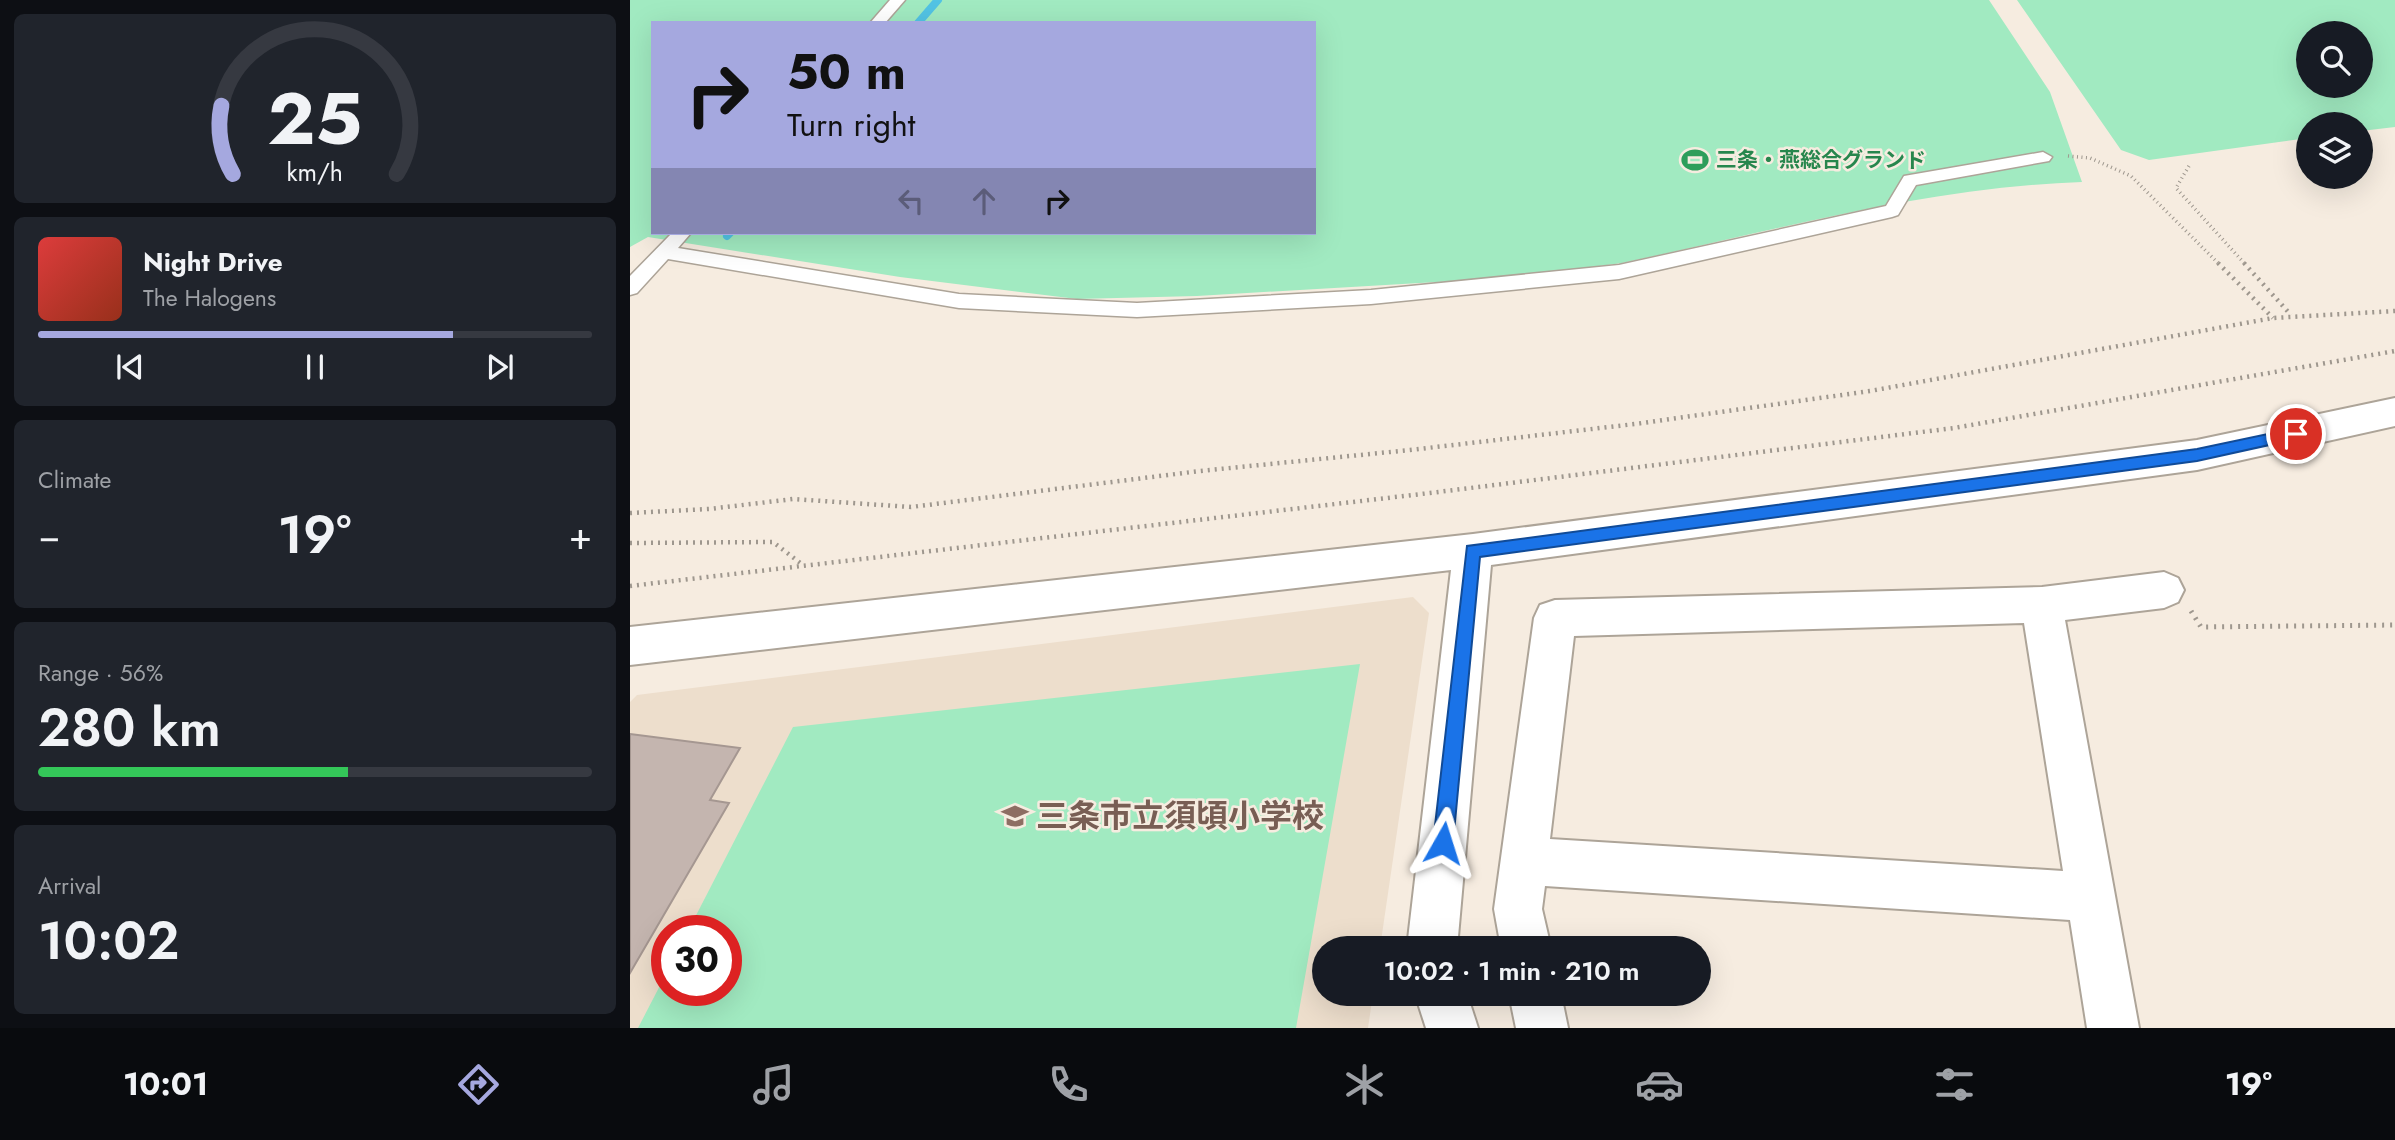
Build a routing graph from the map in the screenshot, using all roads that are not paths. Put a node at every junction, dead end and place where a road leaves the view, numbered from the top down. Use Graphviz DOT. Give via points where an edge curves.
graph roads {
  1 [pos="898,0"];
  2 [pos="879,21"];
  3 [pos="2043,157"];
  4 [pos="680,235"];
  5 [pos="663,253"];
  6 [pos="630,288"];
  7 [pos="2395,412"];
  8 [pos="1473,551"];
  9 [pos="2164,590"];
  10 [pos="2042,605"];
  11 [pos="630,646"];
  12 [pos="1524,861"];
  13 [pos="2091,897"];
  14 [pos="1433,936"];
  15 [pos="1524,936"];
  16 [pos="1445,1006"];
  17 [pos="1537,1006"];
  18 [pos="1452,1028"];
  19 [pos="1542,1028"];
  20 [pos="2113,1028"];
  1 -- 2 [label="lane"];
  3 -- 5 [label="lane" via="1910,180 1892,211 1619,272 1371,297 1137,310 959,301"];
  4 -- 5 [label="lane"];
  5 -- 6 [label="lane"];
  7 -- 8 [label="street" via="2197,455"];
  8 -- 11 [label="street"];
  8 -- 14 [label="street"];
  9 -- 10 [label="street"];
  10 -- 12 [label="street" via="1555,618"];
  10 -- 13 [label="street"];
  12 -- 13 [label="street"];
  12 -- 15 [label="street" via="1518,909"];
  13 -- 20 [label="street"];
  16 -- 18 [label="street"];
  17 -- 19 [label="street"];
}
